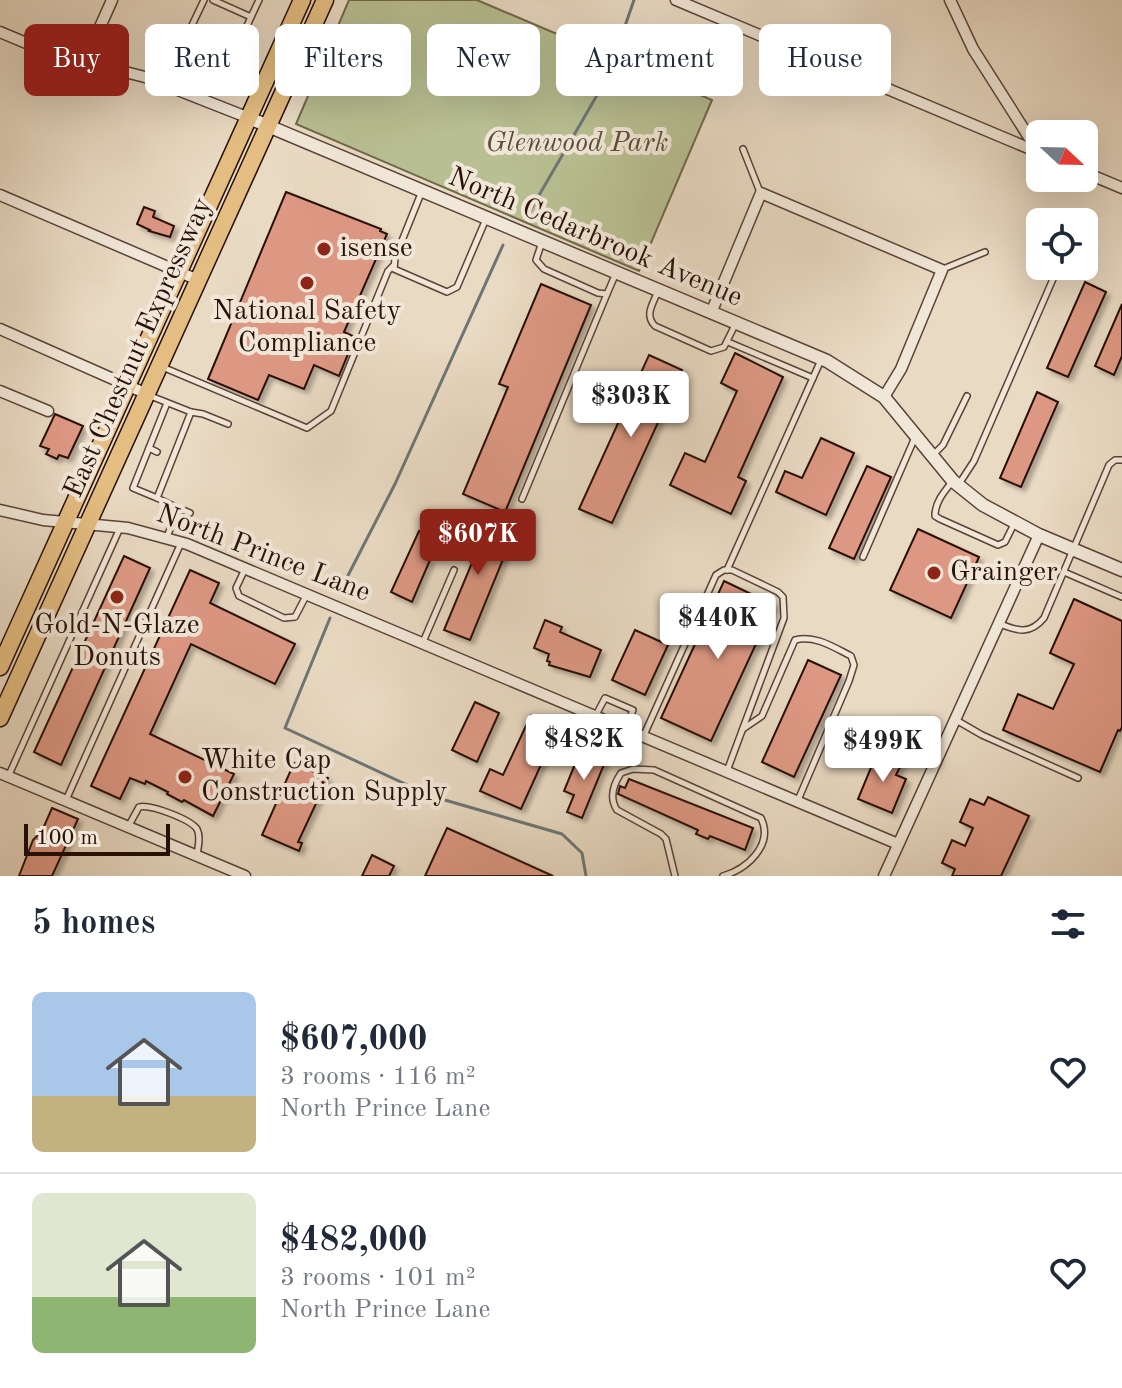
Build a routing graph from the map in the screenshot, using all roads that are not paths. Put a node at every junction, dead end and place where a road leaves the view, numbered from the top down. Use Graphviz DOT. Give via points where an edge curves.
graph roads {
  1 [pos="112,0"];
  2 [pos="204,0"];
  3 [pos="213,0"];
  4 [pos="259,0"];
  5 [pos="302,0"];
  6 [pos="325,0"];
  7 [pos="676,0"];
  8 [pos="950,0"];
  9 [pos="251,17"];
  10 [pos="101,24"];
  11 [pos="193,24"];
  12 [pos="248,24"];
  13 [pos="0,32"];
  14 [pos="24,42"];
  15 [pos="194,96"];
  16 [pos="249,118"];
  17 [pos="1018,120"];
  18 [pos="267,126"];
  19 [pos="1026,132"];
  20 [pos="1004,138"];
  21 [pos="1026,147"];
  22 [pos="743,149"];
  23 [pos="1098,178"];
  24 [pos="1122,188"];
  25 [pos="422,191"];
  26 [pos="761,193"];
  27 [pos="0,195"];
  28 [pos="487,218"];
  29 [pos="542,241"];
  30 [pos="985,252"];
  31 [pos="394,265"];
  32 [pos="942,270"];
  33 [pos="179,271"];
  34 [pos="616,272"];
  35 [pos="198,280"];
  36 [pos="1053,280"];
  37 [pos="658,290"];
  38 [pos="607,294"];
  39 [pos="711,313"];
  40 [pos="736,323"];
  41 [pos="0,329"];
  42 [pos="728,342"];
  43 [pos="821,359"];
  44 [pos="159,366"];
  45 [pos="813,378"];
  46 [pos="127,383"];
  47 [pos="0,391"];
  48 [pos="147,394"];
  49 [pos="967,396"];
  50 [pos="884,397"];
  51 [pos="167,403"];
  52 [pos="48,411"];
  53 [pos="191,412"];
  54 [pos="161,418"];
  55 [pos="169,421"];
  56 [pos="228,424"];
  57 [pos="155,434"];
  58 [pos="916,434"];
  59 [pos="162,437"];
  60 [pos="149,448"];
  61 [pos="157,452"];
  62 [pos="165,456"];
  63 [pos="932,456"];
  64 [pos="172,460"];
  65 [pos="1122,460"];
  66 [pos="955,483"];
  67 [pos="157,498"];
  68 [pos="522,499"];
  69 [pos="178,508"];
  70 [pos="0,510"];
  71 [pos="190,513"];
  72 [pos="65,523"];
  73 [pos="1014,523"];
  74 [pos="88,524"];
  75 [pos="120,527"];
  76 [pos="1039,535"];
  77 [pos="167,537"];
  78 [pos="182,542"];
  79 [pos="1072,549"];
  80 [pos="863,557"];
  81 [pos="246,568"];
  82 [pos="454,570"];
  83 [pos="727,570"];
  84 [pos="1122,570"];
  85 [pos="1064,572"];
  86 [pos="307,594"];
  87 [pos="1122,597"];
  88 [pos="999,624"];
  89 [pos="422,643"];
  90 [pos="0,666"];
  91 [pos="596,716"];
  92 [pos="0,718"];
  93 [pos="955,719"];
  94 [pos="625,729"];
  95 [pos="742,730"];
  96 [pos="644,736"];
  97 [pos="727,771"];
  98 [pos="4,775"];
  99 [pos="1078,778"];
  100 [pos="65,801"];
  101 [pos="798,801"];
  102 [pos="128,827"];
  103 [pos="898,844"];
  104 [pos="197,856"];
  105 [pos="232,873"];
  106 [pos="245,876"];
  107 [pos="675,876"];
  108 [pos="723,876"];
  109 [pos="884,876"];
  1 -- 10 [label="street"];
  2 -- 11 [label="lane"];
  3 -- 9 [label="lane"];
  4 -- 9 [label="lane"];
  5 -- 16 [label="main road, East Chestnut Expressway"];
  6 -- 18 [label="main road, East Chestnut Expressway"];
  7 -- 20 [label="street"];
  8 -- 17 [label="street" via="973,49"];
  9 -- 12 [label="lane"];
  13 -- 14 [label="street, North Cedarbrook Avenue"];
  15 -- 16 [label="street, North Cedarbrook Avenue"];
  16 -- 18 [label="street, North Cedarbrook Avenue"];
  16 -- 33 [label="main road, East Chestnut Expressway"];
  17 -- 19 [label="street"];
  17 -- 20 [label="street"];
  18 -- 25 [label="street, North Cedarbrook Avenue"];
  18 -- 35 [label="main road, East Chestnut Expressway"];
  20 -- 21 [label="street"];
  22 -- 26 [label="lane"];
  23 -- 24 [label="street"];
  25 -- 28 [label="street, North Cedarbrook Avenue"];
  25 -- 31 [label="lane"];
  26 -- 32 [label="street"];
  26 -- 39 [label="street"];
  27 -- 33 [label="street"];
  28 -- 29 [label="street, North Cedarbrook Avenue"];
  28 -- 31 [label="lane" via="457,287 447,292"];
  29 -- 34 [label="street, North Cedarbrook Avenue"];
  29 -- 38 [label="lane" via="536,260 544,269"];
  30 -- 32 [label="lane"];
  31 -- 44 [label="lane" via="331,411 307,428"];
  32 -- 50 [label="street"];
  33 -- 35 [label="street"];
  33 -- 46 [label="main road, East Chestnut Expressway"];
  34 -- 37 [label="street, North Cedarbrook Avenue"];
  34 -- 38 [label="lane"];
  35 -- 44 [label="main road, East Chestnut Expressway"];
  36 -- 66 [label="lane" via="974,461"];
  37 -- 39 [label="street, North Cedarbrook Avenue"];
  37 -- 42 [label="lane" via="649,313 655,326 711,351"];
  38 -- 68 [label="lane"];
  39 -- 40 [label="street, North Cedarbrook Avenue"];
  40 -- 42 [label="lane"];
  40 -- 43 [label="street, North Cedarbrook Avenue"];
  41 -- 46 [label="street"];
  42 -- 45 [label="lane"];
  43 -- 45 [label="lane"];
  43 -- 50 [label="street, North Cedarbrook Avenue"];
  44 -- 48 [label="main road, East Chestnut Expressway"];
  45 -- 83 [label="lane"];
  46 -- 48 [label="street"];
  46 -- 72 [label="main road, East Chestnut Expressway"];
  47 -- 52 [label="street"];
  48 -- 51 [label="lane"];
  48 -- 74 [label="main road, East Chestnut Expressway"];
  49 -- 63 [label="lane"];
  50 -- 58 [label="street, North Cedarbrook Avenue"];
  51 -- 53 [label="lane"];
  51 -- 54 [label="lane"];
  53 -- 56 [label="lane"];
  53 -- 64 [label="lane"];
  54 -- 55 [label="lane"];
  54 -- 57 [label="lane"];
  57 -- 59 [label="lane"];
  57 -- 60 [label="lane"];
  58 -- 63 [label="street, North Cedarbrook Avenue"];
  58 -- 80 [label="lane"];
  60 -- 61 [label="lane"];
  60 -- 67 [label="lane" via="133,488"];
  62 -- 64 [label="lane"];
  63 -- 66 [label="street, North Cedarbrook Avenue"];
  64 -- 67 [label="lane" via="160,479"];
  65 -- 79 [label="lane" via="1109,465"];
  66 -- 73 [label="street, North Cedarbrook Avenue"];
  66 -- 73 [label="lane" via="941,495 935,516 998,545"];
  67 -- 69 [label="lane"];
  69 -- 71 [label="lane"];
  69 -- 77 [label="lane"];
  70 -- 72 [label="street, North Prince Lane"];
  72 -- 74 [label="street, North Prince Lane"];
  72 -- 90 [label="main road, East Chestnut Expressway"];
  73 -- 76 [label="street, North Cedarbrook Avenue"];
  74 -- 75 [label="street, North Prince Lane"];
  74 -- 92 [label="main road, East Chestnut Expressway"];
  75 -- 77 [label="street, North Prince Lane"];
  75 -- 98 [label="lane"];
  76 -- 79 [label="street, North Cedarbrook Avenue"];
  76 -- 88 [label="street"];
  77 -- 78 [label="street, North Prince Lane"];
  78 -- 81 [label="street, North Prince Lane"];
  78 -- 100 [label="lane"];
  79 -- 84 [label="street, North Cedarbrook Avenue"];
  79 -- 85 [label="lane"];
  81 -- 86 [label="street, North Prince Lane"];
  81 -- 86 [label="lane" via="236,588 239,596 284,618 299,613"];
  82 -- 89 [label="lane"];
  83 -- 95 [label="lane" via="778,592 784,606"];
  83 -- 96 [label="lane" via="716,575"];
  85 -- 87 [label="lane"];
  85 -- 88 [label="lane" via="1038,625 1019,631"];
  86 -- 89 [label="street, North Prince Lane"];
  88 -- 93 [label="street"];
  89 -- 91 [label="street, North Prince Lane"];
  91 -- 94 [label="street, North Prince Lane"];
  91 -- 94 [label="lane" via="605,698 629,707 633,710"];
  93 -- 99 [label="lane"];
  93 -- 103 [label="street"];
  94 -- 96 [label="street, North Prince Lane"];
  95 -- 97 [label="lane"];
  95 -- 101 [label="lane" via="762,716 795,640 822,641 851,656 849,681"];
  96 -- 97 [label="street, North Prince Lane"];
  97 -- 101 [label="street, North Prince Lane"];
  98 -- 100 [label="street"];
  100 -- 102 [label="street"];
  101 -- 103 [label="street, North Prince Lane"];
  102 -- 104 [label="street"];
  102 -- 104 [label="lane" via="139,807 148,804 196,829"];
  103 -- 109 [label="street"];
  104 -- 105 [label="street"];
  105 -- 106 [label="street"];
  107 -- 108 [label="lane" via="666,839 613,804 621,773 654,770 761,818 764,836 757,855"];
}
